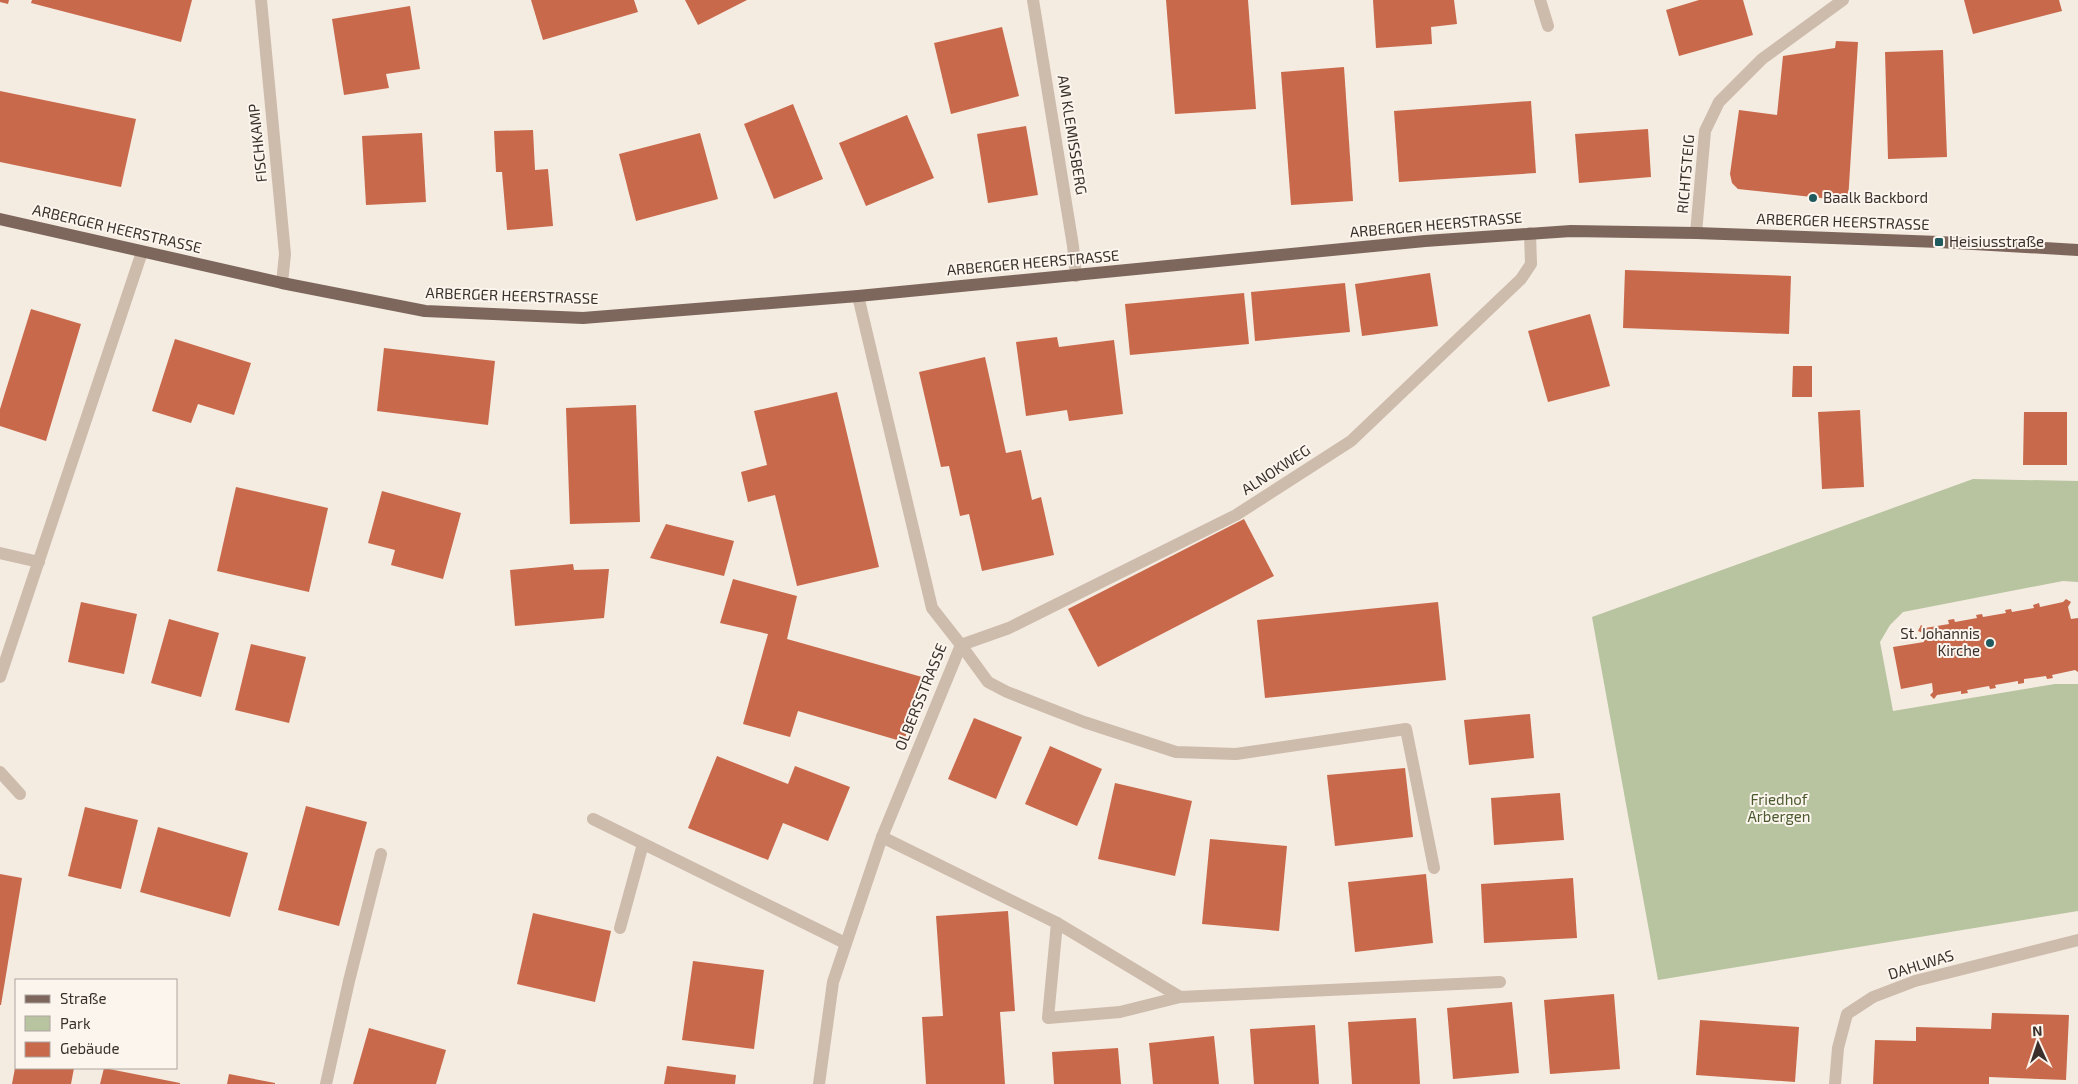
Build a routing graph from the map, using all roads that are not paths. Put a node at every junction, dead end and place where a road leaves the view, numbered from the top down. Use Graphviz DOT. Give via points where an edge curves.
graph roads {
  1 [pos="260,0"];
  2 [pos="1033,0"];
  3 [pos="1540,0"];
  4 [pos="1843,0"];
  5 [pos="1548,26"];
  6 [pos="0,219"];
  7 [pos="1530,233"];
  8 [pos="1696,233"];
  9 [pos="2078,250"];
  10 [pos="142,252"];
  11 [pos="1076,276"];
  12 [pos="282,283"];
  13 [pos="858,296"];
  14 [pos="0,553"];
  15 [pos="39,562"];
  16 [pos="961,645"];
  17 [pos="0,677"];
  18 [pos="0,772"];
  19 [pos="20,794"];
  20 [pos="593,819"];
  21 [pos="882,837"];
  22 [pos="643,844"];
  23 [pos="380,854"];
  24 [pos="1434,868"];
  25 [pos="1057,923"];
  26 [pos="620,928"];
  27 [pos="2078,940"];
  28 [pos="845,944"];
  29 [pos="1500,982"];
  30 [pos="1180,997"];
  31 [pos="326,1084"];
  32 [pos="819,1084"];
  33 [pos="1835,1084"];
  1 -- 12 [label="street, FISCHKAMP" via="285,254"];
  2 -- 11 [label="street, AM KLEMISSBERG"];
  3 -- 5 [label="street"];
  4 -- 8 [label="street, RICHTSTEIG" via="1762,59 1719,102 1705,131"];
  6 -- 10 [label="main road, ARBERGER HEERSTRASSE"];
  7 -- 8 [label="main road, ARBERGER HEERSTRASSE"];
  7 -- 11 [label="main road, ARBERGER HEERSTRASSE"];
  7 -- 16 [label="street, ALNOKWEG" via="1531,264 1521,279 1351,441 1236,515 1008,628"];
  8 -- 9 [label="main road, ARBERGER HEERSTRASSE"];
  10 -- 12 [label="main road, ARBERGER HEERSTRASSE"];
  10 -- 15 [label="street"];
  11 -- 13 [label="main road, ARBERGER HEERSTRASSE"];
  12 -- 13 [label="main road, ARBERGER HEERSTRASSE" via="425,311 583,318"];
  13 -- 16 [label="street, OLBERSSTRASSE" via="932,608"];
  14 -- 15 [label="street"];
  15 -- 17 [label="street"];
  16 -- 21 [label="street, OLBERSSTRASSE"];
  16 -- 24 [label="street" via="988,682 1007,692 1084,722 1176,752 1236,754 1406,729"];
  18 -- 19 [label="street"];
  20 -- 22 [label="street"];
  21 -- 25 [label="street"];
  21 -- 28 [label="street, OLBERSSTRASSE"];
  22 -- 26 [label="street"];
  22 -- 28 [label="street"];
  23 -- 31 [label="street"];
  25 -- 30 [label="street"];
  25 -- 30 [label="street" via="1048,1018 1120,1012"];
  27 -- 33 [label="street, DAHLWAS" via="1915,981 1873,997 1847,1014 1838,1048"];
  28 -- 32 [label="street, OLBERSSTRASSE" via="833,982"];
  29 -- 30 [label="street"];
}
